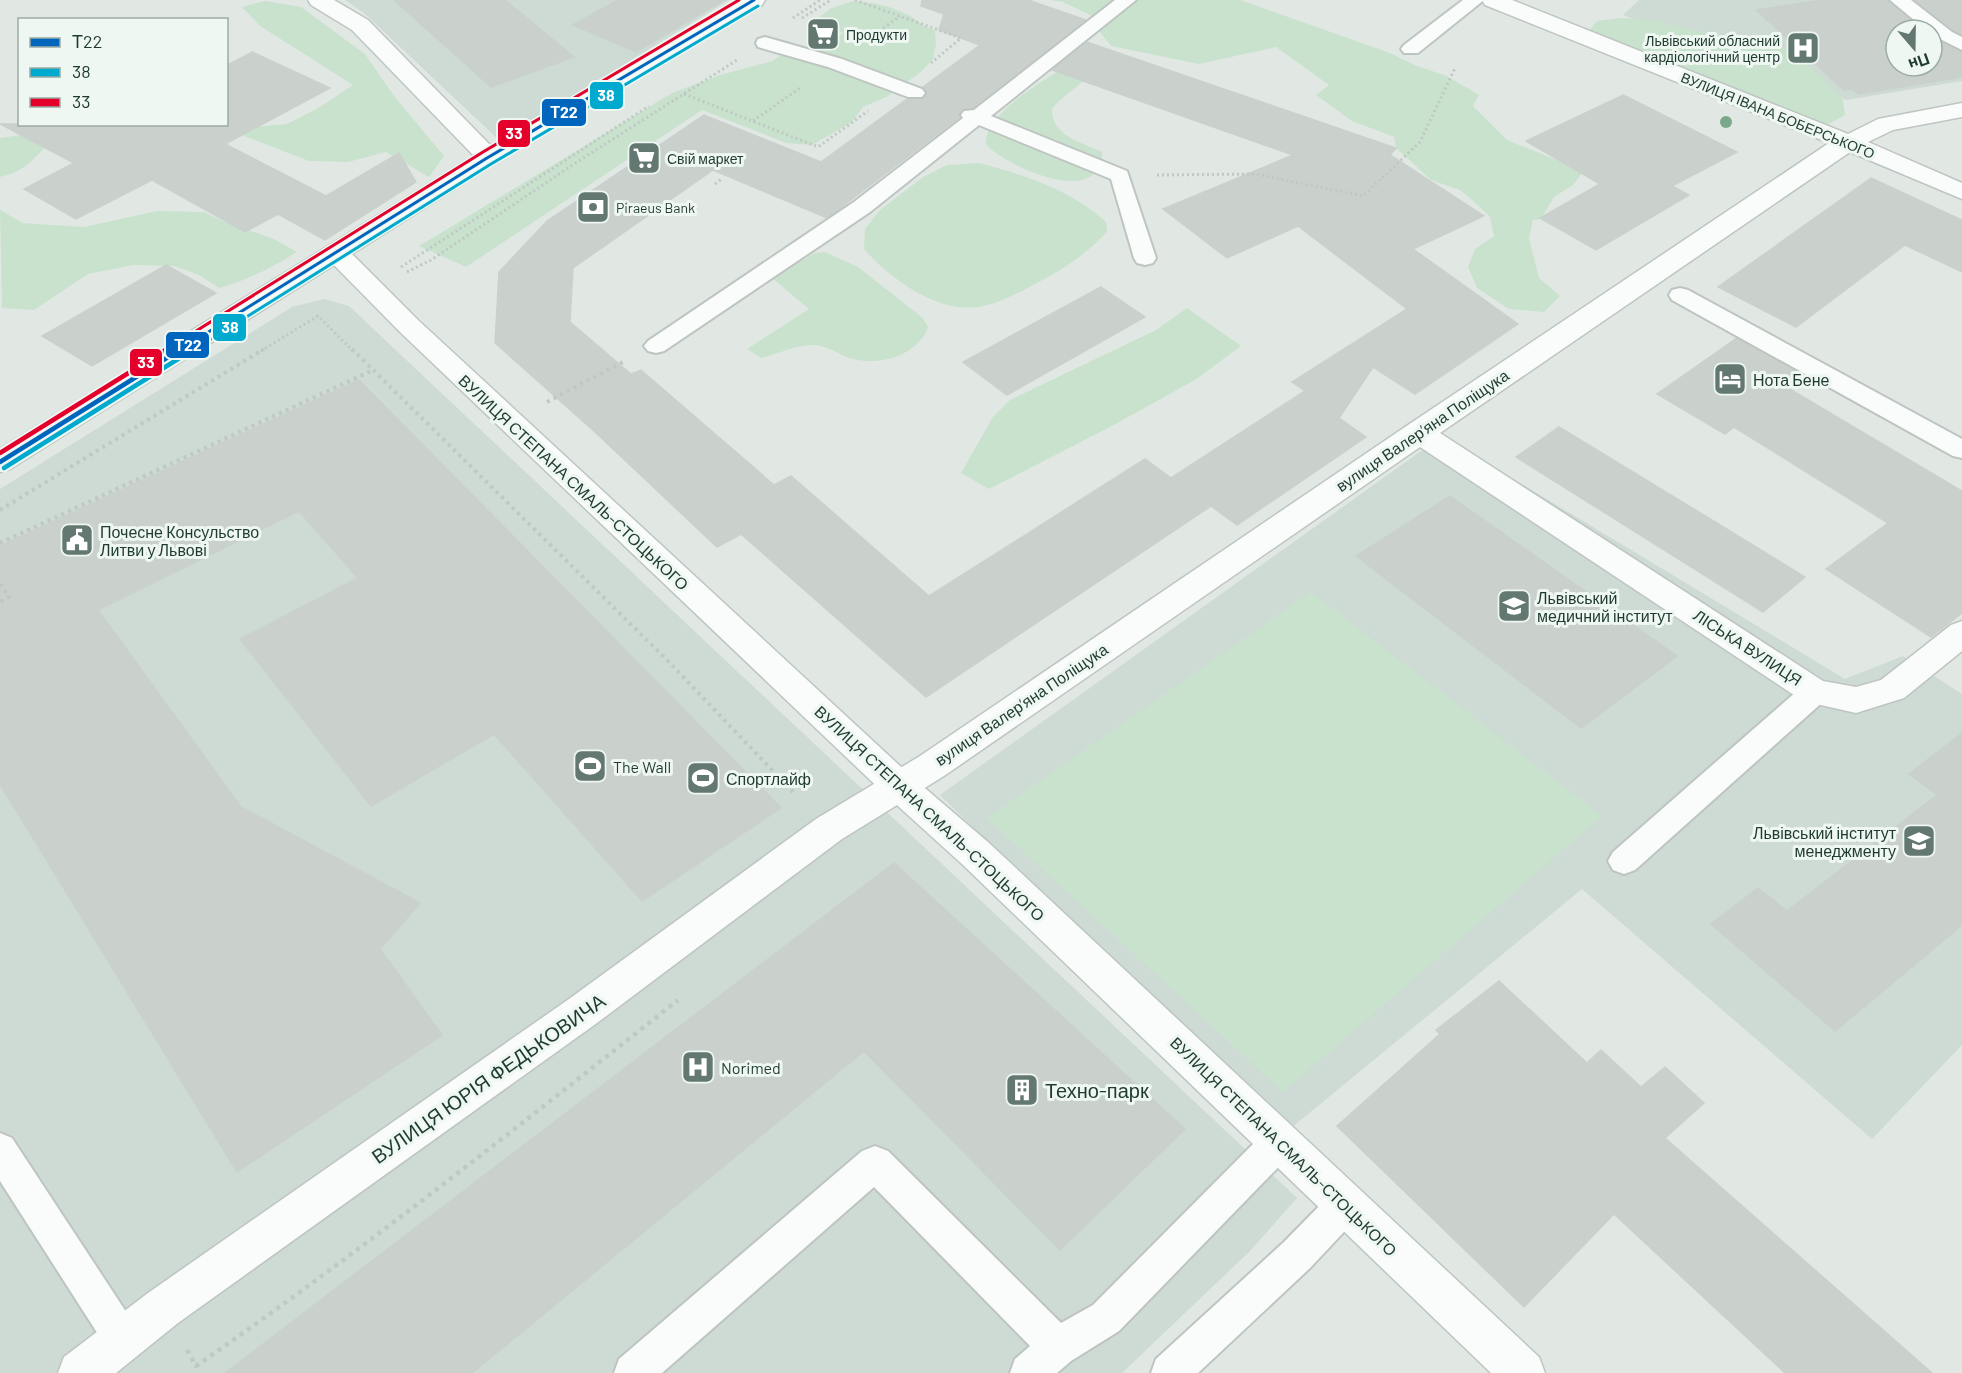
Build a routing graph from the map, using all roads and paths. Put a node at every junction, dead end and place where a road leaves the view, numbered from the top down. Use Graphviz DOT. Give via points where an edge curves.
graph roads {
  1 [pos="319,0"];
  2 [pos="754,0"];
  3 [pos="820,0"];
  4 [pos="831,0"];
  5 [pos="855,0"];
  6 [pos="1127,0"];
  7 [pos="1475,0"];
  8 [pos="1493,0"];
  9 [pos="1899,0"];
  10 [pos="789,20"];
  11 [pos="794,24"];
  12 [pos="765,43"];
  13 [pos="1962,44"];
  14 [pos="1412,49"];
  15 [pos="1455,68"];
  16 [pos="908,90"];
  17 [pos="683,93"];
  18 [pos="655,102"];
  19 [pos="1962,111"];
  20 [pos="975,116"];
  21 [pos="1849,143"];
  22 [pos="487,158"];
  23 [pos="1120,175"];
  24 [pos="723,178"];
  25 [pos="715,184"];
  26 [pos="1962,192"];
  27 [pos="337,253"];
  28 [pos="1145,258"];
  29 [pos="406,272"];
  30 [pos="365,285"];
  31 [pos="1680,295"];
  32 [pos="656,346"];
  33 [pos="615,366"];
  34 [pos="373,370"];
  35 [pos="540,405"];
  36 [pos="1418,432"];
  37 [pos="1962,450"];
  38 [pos="0,462"];
  39 [pos="0,510"];
  40 [pos="0,543"];
  41 [pos="0,584"];
  42 [pos="0,602"];
  43 [pos="1962,633"];
  44 [pos="1815,692"];
  45 [pos="900,787"];
  46 [pos="793,792"];
  47 [pos="1624,861"];
  48 [pos="681,998"];
  49 [pos="1280,1142"];
  50 [pos="0,1150"];
  51 [pos="1346,1205"];
  52 [pos="163,1308"];
  53 [pos="123,1340"];
  54 [pos="1058,1347"];
  55 [pos="80,1373"];
  56 [pos="633,1373"];
  57 [pos="1029,1373"];
  58 [pos="1170,1373"];
  59 [pos="1523,1373"];
  1 -- 22 [label="street" via="360,25"];
  2 -- 22 [label="street"];
  3 -- 10 [label="path"];
  4 -- 11 [label="path"];
  5 -- 16 [label="path" via="961,38"];
  6 -- 20 [label="lane"];
  7 -- 14 [label="lane"];
  8 -- 21 [label="street, ВУЛИЦЯ ІВАНА БОБЕРСЬКОГО"];
  9 -- 13 [label="lane" via="1945,36"];
  12 -- 16 [label="lane"];
  12 -- 17 [label="path"];
  15 -- 23 [label="path" via="1420,142 1363,196 1255,174"];
  16 -- 17 [label="path" via="818,147"];
  17 -- 29 [label="path" via="431,260"];
  18 -- 30 [label="path" via="401,267"];
  19 -- 21 [label="street, вулиця Валерʼяна Поліщука" via="1886,124"];
  20 -- 23 [label="lane"];
  20 -- 32 [label="lane" via="862,207"];
  21 -- 26 [label="street, ВУЛИЦЯ ІВАНА БОБЕРСЬКОГО"];
  21 -- 36 [label="street, вулиця Валерʼяна Поліщука"];
  22 -- 27 [label="street"];
  23 -- 28 [label="lane"];
  24 -- 25 [label="path"];
  27 -- 30 [label="street, ВУЛИЦЯ СТЕПАНА СМАЛЬ-СТОЦЬКОГО"];
  27 -- 38 [label="street"];
  30 -- 45 [label="street, ВУЛИЦЯ СТЕПАНА СМАЛЬ-СТОЦЬКОГО"];
  31 -- 37 [label="lane"];
  33 -- 35 [label="path"];
  34 -- 39 [label="path" via="318,316"];
  34 -- 40 [label="path"];
  34 -- 46 [label="path" via="669,662"];
  36 -- 44 [label="street, ЛІСЬКА ВУЛИЦЯ"];
  36 -- 45 [label="street, вулиця Валерʼяна Поліщука"];
  41 -- 42 [label="path" via="9,597"];
  43 -- 44 [label="street, ЛІСЬКА ВУЛИЦЯ" via="1892,689 1856,700"];
  44 -- 47 [label="lane"];
  45 -- 49 [label="street, ВУЛИЦЯ СТЕПАНА СМАЛЬ-СТОЦЬКОГО"];
  45 -- 52 [label="street, ВУЛИЦЯ ЮРІЯ ФЕДЬКОВИЧА" via="829,829 611,991"];
  48 -- 52 [label="path" via="384,1231 196,1366"];
  49 -- 51 [label="street, ВУЛИЦЯ СТЕПАНА СМАЛЬ-СТОЦЬКОГО"];
  49 -- 54 [label="lane" via="1106,1318"];
  50 -- 53 [label="lane"];
  51 -- 58 [label="lane"];
  51 -- 59 [label="street, ВУЛИЦЯ СТЕПАНА СМАЛЬ-СТОЦЬКОГО"];
  52 -- 53 [label="street, ВУЛИЦЯ ЮРІЯ ФЕДЬКОВИЧА"];
  53 -- 55 [label="street, ВУЛИЦЯ ЮРІЯ ФЕДЬКОВИЧА"];
  54 -- 56 [label="lane" via="875,1162"];
  54 -- 57 [label="lane"];
}
